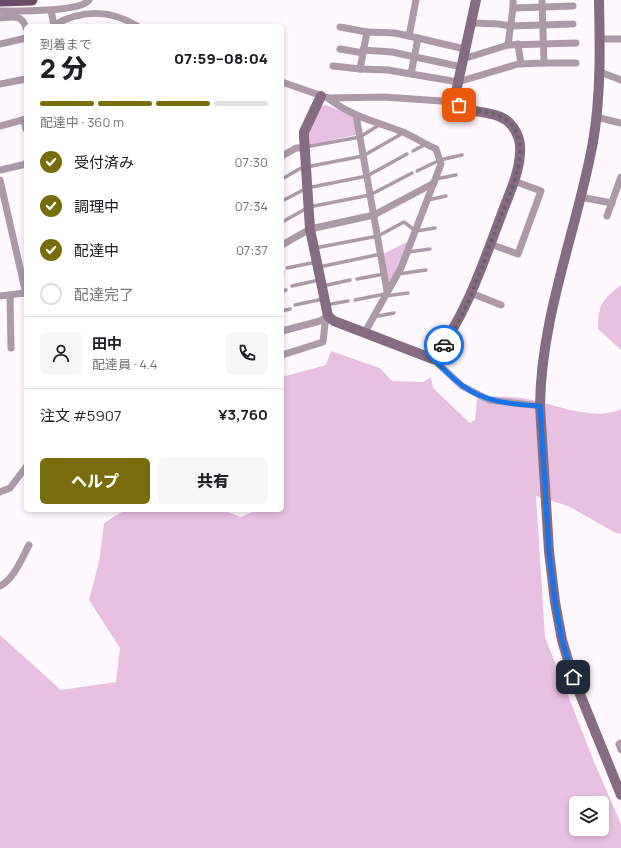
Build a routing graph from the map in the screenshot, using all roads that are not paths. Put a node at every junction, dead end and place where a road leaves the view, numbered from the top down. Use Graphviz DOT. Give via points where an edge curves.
graph roads {
  1 [pos="32,0"];
  2 [pos="89,0"];
  3 [pos="416,0"];
  4 [pos="476,0"];
  5 [pos="599,0"];
  6 [pos="0,1"];
  7 [pos="542,3"];
  8 [pos="513,4"];
  9 [pos="573,6"];
  10 [pos="51,10"];
  11 [pos="0,11"];
  12 [pos="0,18"];
  13 [pos="471,23"];
  14 [pos="25,24"];
  15 [pos="54,24"];
  16 [pos="56,24"];
  17 [pos="133,24"];
  18 [pos="573,24"];
  19 [pos="543,25"];
  20 [pos="510,26"];
  21 [pos="340,27"];
  22 [pos="367,32"];
  23 [pos="409,36"];
  24 [pos="24,38"];
  25 [pos="418,38"];
  26 [pos="600,39"];
  27 [pos="621,39"];
  28 [pos="576,43"];
  29 [pos="0,44"];
  30 [pos="518,44"];
  31 [pos="543,44"];
  32 [pos="508,45"];
  33 [pos="340,49"];
  34 [pos="465,49"];
  35 [pos="363,51"];
  36 [pos="414,56"];
  37 [pos="462,63"];
  38 [pos="544,63"];
  39 [pos="576,63"];
  40 [pos="521,64"];
  41 [pos="333,66"];
  42 [pos="360,69"];
  43 [pos="600,72"];
  44 [pos="411,74"];
  45 [pos="24,79"];
  46 [pos="621,80"];
  47 [pos="458,82"];
  48 [pos="284,83"];
  49 [pos="0,84"];
  50 [pos="324,97"];
  51 [pos="456,102"];
  52 [pos="356,115"];
  53 [pos="596,117"];
  54 [pos="24,120"];
  55 [pos="621,123"];
  56 [pos="379,124"];
  57 [pos="0,126"];
  58 [pos="404,133"];
  59 [pos="360,137"];
  60 [pos="426,144"];
  61 [pos="304,148"];
  62 [pos="413,151"];
  63 [pos="407,154"];
  64 [pos="284,155"];
  65 [pos="462,155"];
  66 [pos="363,156"];
  67 [pos="440,160"];
  68 [pos="24,164"];
  69 [pos="306,168"];
  70 [pos="0,170"];
  71 [pos="417,171"];
  72 [pos="412,173"];
  73 [pos="456,175"];
  74 [pos="367,176"];
  75 [pos="621,177"];
  76 [pos="284,178"];
  77 [pos="0,180"];
  78 [pos="435,181"];
  79 [pos="514,181"];
  80 [pos="307,188"];
  81 [pos="370,195"];
  82 [pos="446,196"];
  83 [pos="580,197"];
  84 [pos="284,200"];
  85 [pos="427,200"];
  86 [pos="612,203"];
  87 [pos="309,207"];
  88 [pos="374,215"];
  89 [pos="607,216"];
  90 [pos="284,221"];
  91 [pos="435,228"];
  92 [pos="310,229"];
  93 [pos="416,231"];
  94 [pos="378,236"];
  95 [pos="284,244"];
  96 [pos="490,244"];
  97 [pos="314,248"];
  98 [pos="430,248"];
  99 [pos="407,252"];
  100 [pos="381,254"];
  101 [pos="318,264"];
  102 [pos="287,268"];
  103 [pos="426,270"];
  104 [pos="384,274"];
  105 [pos="397,274"];
  106 [pos="357,279"];
  107 [pos="350,280"];
  108 [pos="321,283"];
  109 [pos="292,286"];
  110 [pos="24,288"];
  111 [pos="471,292"];
  112 [pos="24,293"];
  113 [pos="408,293"];
  114 [pos="386,294"];
  115 [pos="10,295"];
  116 [pos="0,296"];
  117 [pos="355,300"];
  118 [pos="348,301"];
  119 [pos="325,302"];
  120 [pos="295,305"];
  121 [pos="501,305"];
  122 [pos="290,309"];
  123 [pos="284,310"];
  124 [pos="394,313"];
  125 [pos="328,316"];
  126 [pos="373,317"];
  127 [pos="284,331"];
  128 [pos="364,332"];
  129 [pos="11,348"];
  130 [pos="284,354"];
  131 [pos="433,359"];
  132 [pos="540,406"];
  133 [pos="24,470"];
  134 [pos="0,492"];
  135 [pos="29,545"];
  136 [pos="0,586"];
  137 [pos="621,743"];
  138 [pos="621,750"];
  139 [pos="621,795"];
  1 -- 6 [label="main road"];
  2 -- 10 [label="street" via="78,7"];
  3 -- 23 [label="street"];
  4 -- 13 [label="street"];
  5 -- 26 [label="street"];
  7 -- 8 [label="street"];
  7 -- 9 [label="street"];
  7 -- 19 [label="street"];
  8 -- 20 [label="street"];
  10 -- 11 [label="street"];
  10 -- 15 [label="street"];
  12 -- 14 [label="street" via="19,17"];
  13 -- 20 [label="street"];
  13 -- 34 [label="street"];
  16 -- 17 [label="street" via="65,19 101,12"];
  18 -- 19 [label="street"];
  19 -- 20 [label="street"];
  19 -- 31 [label="street"];
  20 -- 32 [label="street"];
  21 -- 22 [label="street"];
  22 -- 23 [label="street"];
  22 -- 35 [label="street"];
  23 -- 25 [label="street"];
  24 -- 29 [label="street"];
  25 -- 34 [label="street"];
  25 -- 36 [label="street"];
  26 -- 27 [label="street"];
  26 -- 43 [label="street"];
  28 -- 31 [label="street"];
  30 -- 31 [label="street"];
  30 -- 32 [label="street"];
  30 -- 40 [label="street"];
  31 -- 38 [label="street"];
  32 -- 37 [label="street"];
  33 -- 35 [label="street"];
  34 -- 37 [label="street"];
  35 -- 36 [label="street"];
  35 -- 42 [label="street"];
  36 -- 37 [label="street"];
  36 -- 44 [label="street"];
  37 -- 47 [label="street"];
  38 -- 39 [label="street"];
  38 -- 40 [label="street"];
  40 -- 47 [label="street"];
  41 -- 42 [label="street"];
  42 -- 44 [label="street"];
  43 -- 46 [label="street"];
  43 -- 53 [label="street"];
  44 -- 47 [label="street"];
  45 -- 49 [label="street"];
  47 -- 51 [label="street"];
  48 -- 50 [label="street"];
  50 -- 51 [label="street" via="384,97"];
  50 -- 52 [label="street"];
  50 -- 61 [label="street" via="304,132"];
  51 -- 79 [label="street" via="465,108 499,116 513,126 520,142"];
  52 -- 56 [label="street"];
  52 -- 59 [label="street"];
  53 -- 55 [label="street"];
  53 -- 83 [label="street"];
  54 -- 57 [label="street"];
  56 -- 58 [label="street"];
  56 -- 59 [label="lane"];
  58 -- 60 [label="street"];
  58 -- 66 [label="lane"];
  59 -- 61 [label="lane"];
  59 -- 66 [label="street"];
  60 -- 62 [label="lane"];
  60 -- 67 [label="street" via="436,149"];
  61 -- 64 [label="street" via="296,148"];
  61 -- 69 [label="street"];
  63 -- 74 [label="lane"];
  65 -- 67 [label="lane"];
  66 -- 69 [label="lane"];
  66 -- 74 [label="street"];
  67 -- 71 [label="lane"];
  67 -- 78 [label="street"];
  68 -- 70 [label="street"];
  69 -- 76 [label="lane" via="301,168"];
  69 -- 80 [label="street"];
  72 -- 81 [label="lane"];
  73 -- 78 [label="lane"];
  74 -- 80 [label="lane"];
  74 -- 81 [label="street"];
  75 -- 86 [label="street"];
  77 -- 110 [label="street"];
  78 -- 85 [label="street"];
  78 -- 88 [label="street"];
  79 -- 96 [label="street"];
  79 -- 96 [label="street" via="541,191 518,254"];
  80 -- 84 [label="lane"];
  80 -- 87 [label="street"];
  81 -- 87 [label="lane"];
  81 -- 88 [label="street"];
  82 -- 85 [label="lane"];
  83 -- 86 [label="street"];
  83 -- 132 [label="street" via="545,349"];
  85 -- 93 [label="street"];
  86 -- 89 [label="street"];
  87 -- 90 [label="lane"];
  87 -- 92 [label="street"];
  88 -- 92 [label="street"];
  88 -- 94 [label="street"];
  91 -- 93 [label="lane"];
  92 -- 95 [label="street"];
  92 -- 97 [label="street"];
  93 -- 94 [label="lane" via="404,222"];
  93 -- 99 [label="street"];
  94 -- 97 [label="lane"];
  94 -- 100 [label="street"];
  96 -- 111 [label="street"];
  97 -- 101 [label="street"];
  98 -- 99 [label="lane"];
  99 -- 105 [label="street"];
  100 -- 101 [label="lane"];
  100 -- 104 [label="street"];
  101 -- 102 [label="lane"];
  101 -- 108 [label="street"];
  103 -- 105 [label="lane"];
  104 -- 106 [label="lane"];
  104 -- 114 [label="street"];
  105 -- 114 [label="street"];
  107 -- 108 [label="lane"];
  108 -- 109 [label="lane"];
  108 -- 119 [label="street"];
  111 -- 121 [label="street"];
  111 -- 131 [label="street" via="457,325"];
  112 -- 115 [label="street"];
  113 -- 114 [label="lane"];
  114 -- 117 [label="lane"];
  114 -- 126 [label="street"];
  115 -- 116 [label="street"];
  115 -- 129 [label="street"];
  118 -- 119 [label="lane"];
  119 -- 120 [label="lane"];
  119 -- 125 [label="street"];
  122 -- 123 [label="lane"];
  124 -- 126 [label="lane"];
  125 -- 127 [label="street" via="320,321"];
  125 -- 128 [label="street" via="334,321"];
  125 -- 130 [label="street" via="323,342"];
  126 -- 128 [label="street"];
  128 -- 131 [label="street"];
  131 -- 132 [label="street" via="462,386 489,400"];
  132 -- 139 [label="street" via="549,551 562,640 573,677"];
  133 -- 134 [label="street" via="10,488"];
  135 -- 136 [label="street" via="5,584"];
  137 -- 138 [label="street"];
}
